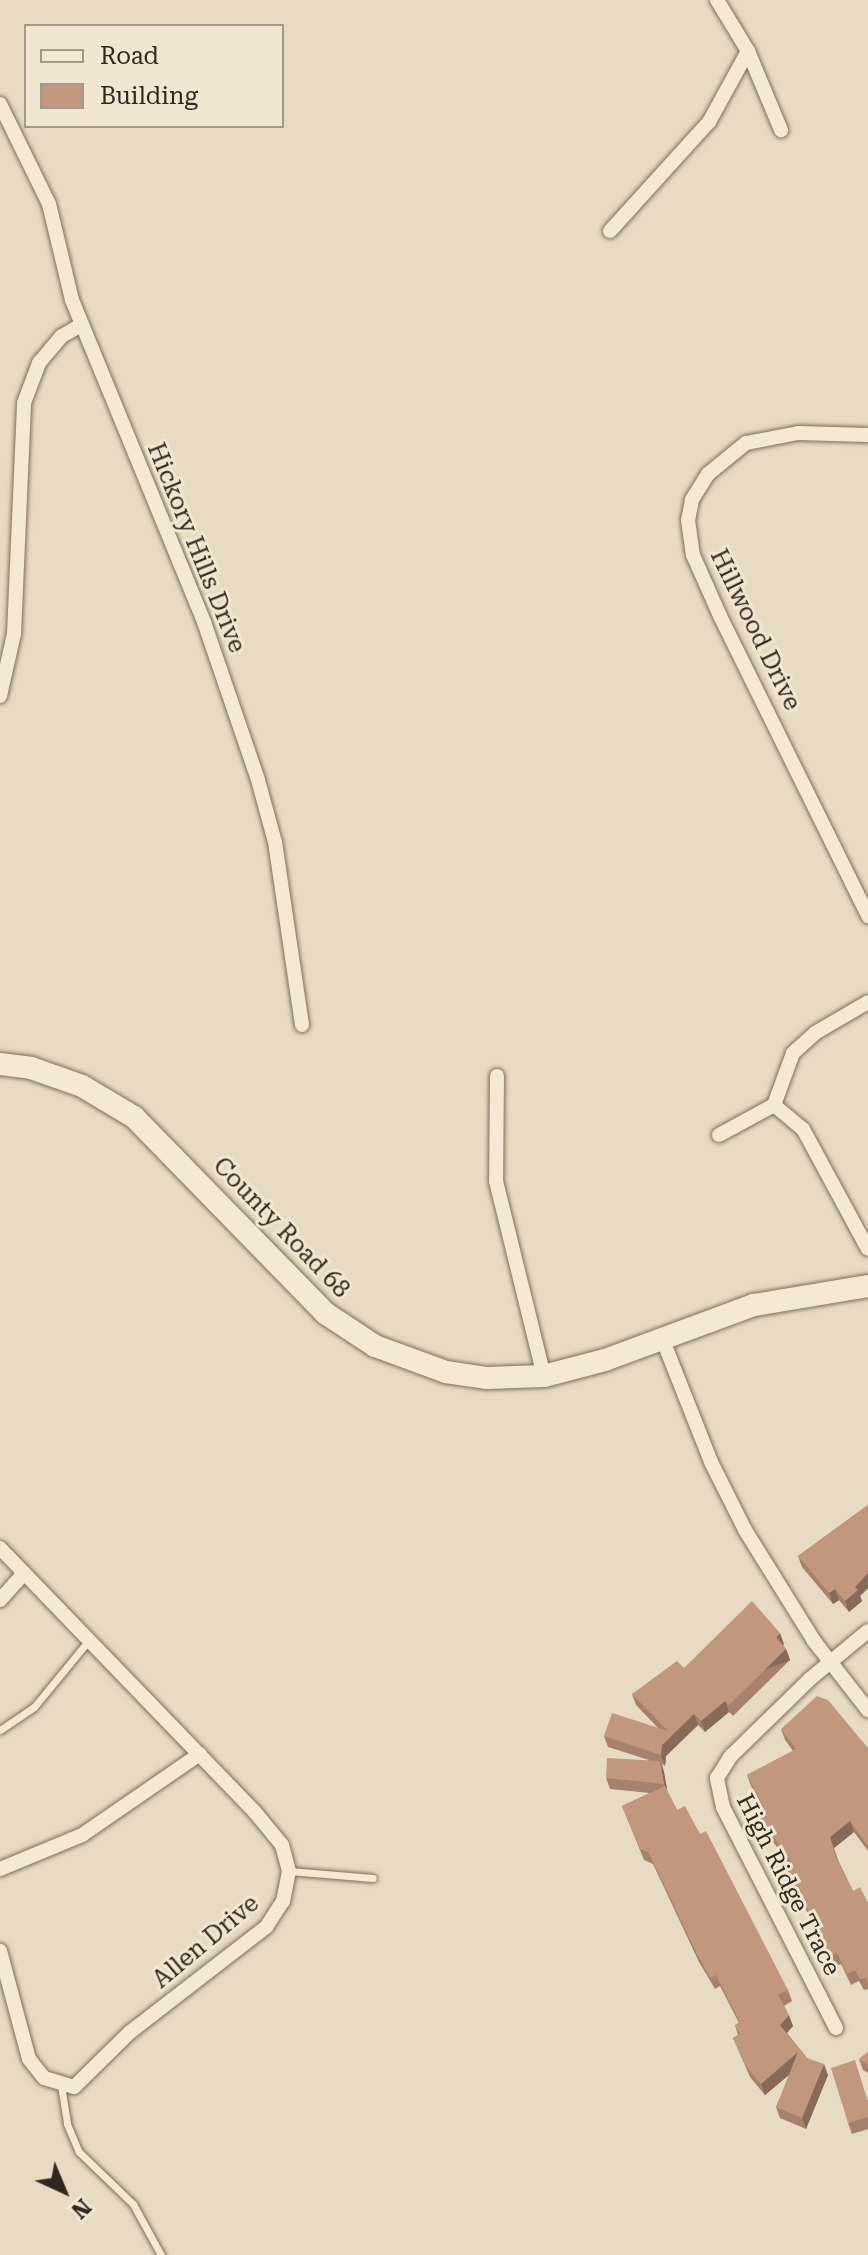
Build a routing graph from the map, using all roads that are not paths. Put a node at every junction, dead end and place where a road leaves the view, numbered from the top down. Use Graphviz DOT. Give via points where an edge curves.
graph roads {
  1 [pos="717,0"];
  2 [pos="748,51"];
  3 [pos="0,104"];
  4 [pos="781,130"];
  5 [pos="610,231"];
  6 [pos="81,325"];
  7 [pos="868,435"];
  8 [pos="0,696"];
  9 [pos="868,916"];
  10 [pos="868,1002"];
  11 [pos="302,1025"];
  12 [pos="0,1064"];
  13 [pos="497,1076"];
  14 [pos="774,1105"];
  15 [pos="719,1135"];
  16 [pos="868,1249"];
  17 [pos="868,1286"];
  18 [pos="662,1338"];
  19 [pos="544,1376"];
  20 [pos="0,1548"];
  21 [pos="24,1573"];
  22 [pos="0,1600"];
  23 [pos="868,1631"];
  24 [pos="89,1640"];
  25 [pos="830,1662"];
  26 [pos="868,1710"];
  27 [pos="0,1730"];
  28 [pos="200,1754"];
  29 [pos="0,1869"];
  30 [pos="289,1871"];
  31 [pos="373,1878"];
  32 [pos="0,1951"];
  33 [pos="836,2028"];
  34 [pos="61,2085"];
  35 [pos="161,2255"];
  1 -- 2 [label="street"];
  2 -- 4 [label="street"];
  2 -- 5 [label="street" via="709,122"];
  3 -- 6 [label="street, Hickory Hills Drive" via="49,204"];
  6 -- 8 [label="street" via="62,336 39,363 24,403 14,634"];
  6 -- 11 [label="street, Hickory Hills Drive" via="204,622 258,780 275,842"];
  7 -- 9 [label="street, Hillwood Drive" via="798,433 746,443 708,474 692,500 688,520 693,555 720,616"];
  10 -- 14 [label="street" via="815,1033 793,1053"];
  12 -- 19 [label="street, County Road 68" via="31,1068 82,1086 134,1117 290,1282 357,1336 446,1372 486,1378"];
  13 -- 19 [label="street" via="496,1181"];
  14 -- 15 [label="street"];
  14 -- 16 [label="street" via="803,1129"];
  17 -- 18 [label="street, County Road 68" via="783,1298"];
  18 -- 19 [label="street, County Road 68"];
  18 -- 25 [label="street" via="730,1502"];
  20 -- 21 [label="street"];
  21 -- 22 [label="street"];
  21 -- 24 [label="street"];
  23 -- 25 [label="street, High Ridge Trace"];
  24 -- 27 [label="lane" via="34,1707"];
  24 -- 28 [label="street"];
  25 -- 26 [label="street"];
  25 -- 33 [label="street, High Ridge Trace" via="722,1766 717,1792"];
  28 -- 29 [label="street" via="82,1835"];
  28 -- 30 [label="street" via="276,1836"];
  30 -- 31 [label="lane"];
  30 -- 34 [label="street, Allen Drive" via="283,1901 266,1927 130,2032 74,2087"];
  32 -- 34 [label="street" via="29,2059 44,2078"];
  34 -- 35 [label="lane" via="67,2124 79,2152 133,2204"];
}
